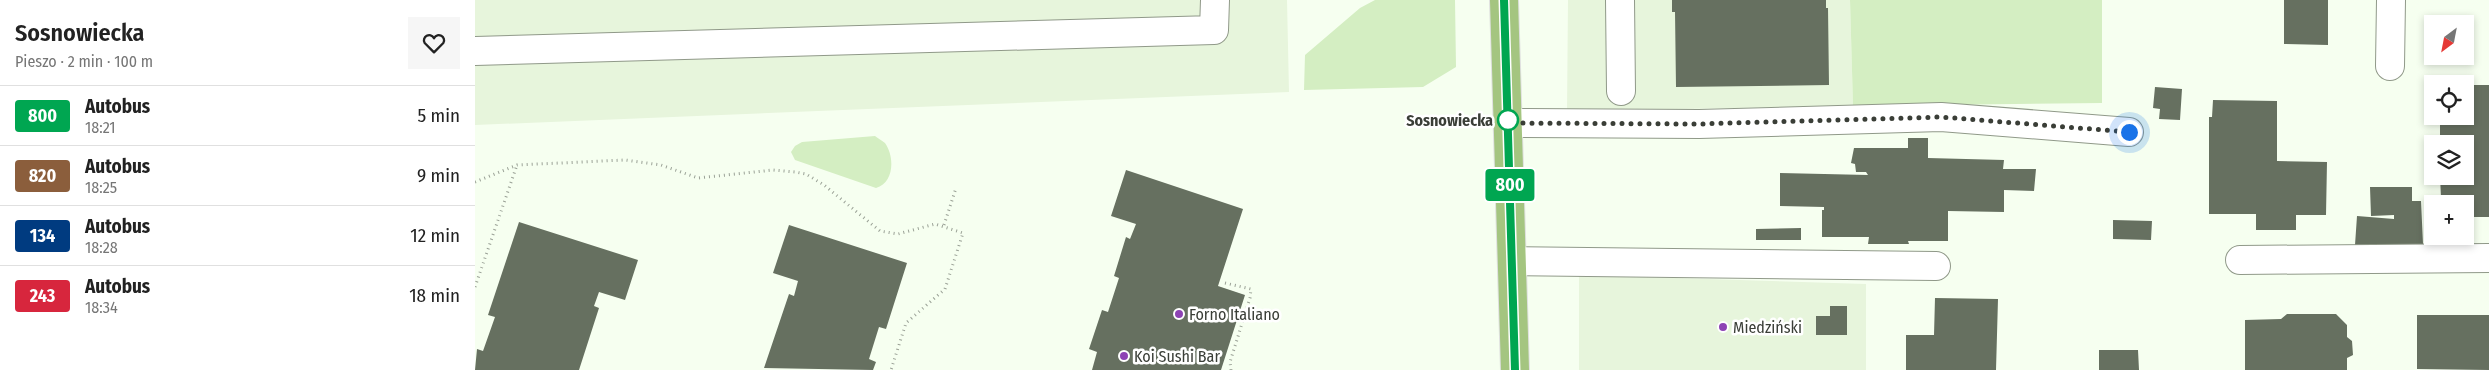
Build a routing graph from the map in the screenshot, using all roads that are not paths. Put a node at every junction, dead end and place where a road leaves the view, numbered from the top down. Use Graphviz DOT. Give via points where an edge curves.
graph roads {
  1 [pos="1215,0"];
  2 [pos="1504,0"];
  3 [pos="1620,0"];
  4 [pos="2391,0"];
  5 [pos="475,51"];
  6 [pos="2390,66"];
  7 [pos="1621,91"];
  8 [pos="1508,123"];
  9 [pos="2129,132"];
  10 [pos="2489,258"];
  11 [pos="2240,260"];
  12 [pos="1513,262"];
  13 [pos="1936,266"];
  14 [pos="1515,370"];
  1 -- 5 [label="lane" via="1214,30"];
  2 -- 8 [label="main road"];
  3 -- 7 [label="lane"];
  4 -- 6 [label="lane"];
  8 -- 9 [label="lane" via="1699,124 1941,117"];
  8 -- 12 [label="main road"];
  10 -- 11 [label="lane"];
  12 -- 13 [label="lane"];
  12 -- 14 [label="main road"];
}
